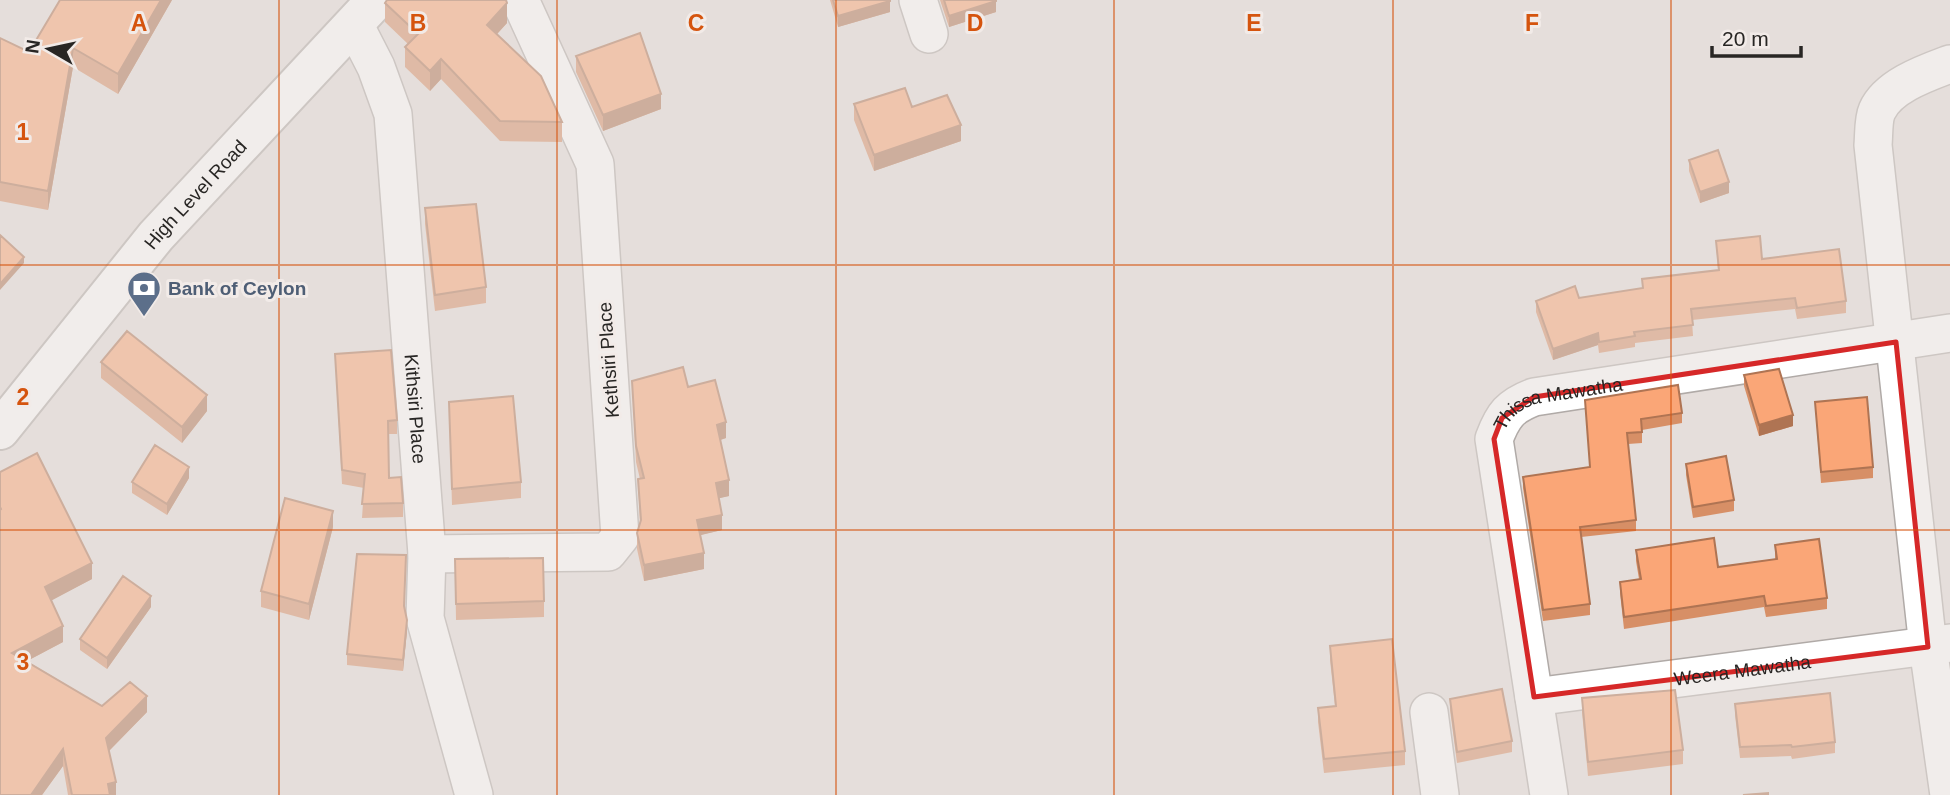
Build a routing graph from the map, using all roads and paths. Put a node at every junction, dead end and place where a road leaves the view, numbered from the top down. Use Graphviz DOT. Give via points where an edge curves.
graph roads {
  1 [pos="520,0"];
  2 [pos="918,0"];
  3 [pos="358,8"];
  4 [pos="929,34"];
  5 [pos="1950,64"];
  6 [pos="1950,333"];
  7 [pos="1895,342"];
  8 [pos="0,394"];
  9 [pos="0,430"];
  10 [pos="427,554"];
  11 [pos="1939,645"];
  12 [pos="1534,697"];
  13 [pos="1429,712"];
  14 [pos="474,795"];
  15 [pos="1440,795"];
  16 [pos="1549,795"];
  17 [pos="1949,795"];
  1 -- 10 [label="street, Kethsiri Place" via="595,164 620,537 608,552"];
  2 -- 4 [label="street"];
  3 -- 8 [label="highway, High Level Road" via="139,221"];
  3 -- 9 [label="highway, High Level Road" via="156,236"];
  3 -- 10 [label="street, Kithsiri Place" via="393,114"];
  5 -- 7 [label="street" via="1917,76 1893,92 1876,112 1873,145"];
  6 -- 7 [label="street, Thissa Mawatha"];
  7 -- 11 [label="street"];
  7 -- 12 [label="street, Thissa Mawatha" via="1517,403 1502,418 1494,439"];
  10 -- 14 [label="street, Kithsiri Place" via="425,618"];
  11 -- 12 [label="street, Weera Mawatha"];
  11 -- 17 [label="street"];
  12 -- 16 [label="street, Thissa Mawatha"];
  13 -- 15 [label="street"];
}
